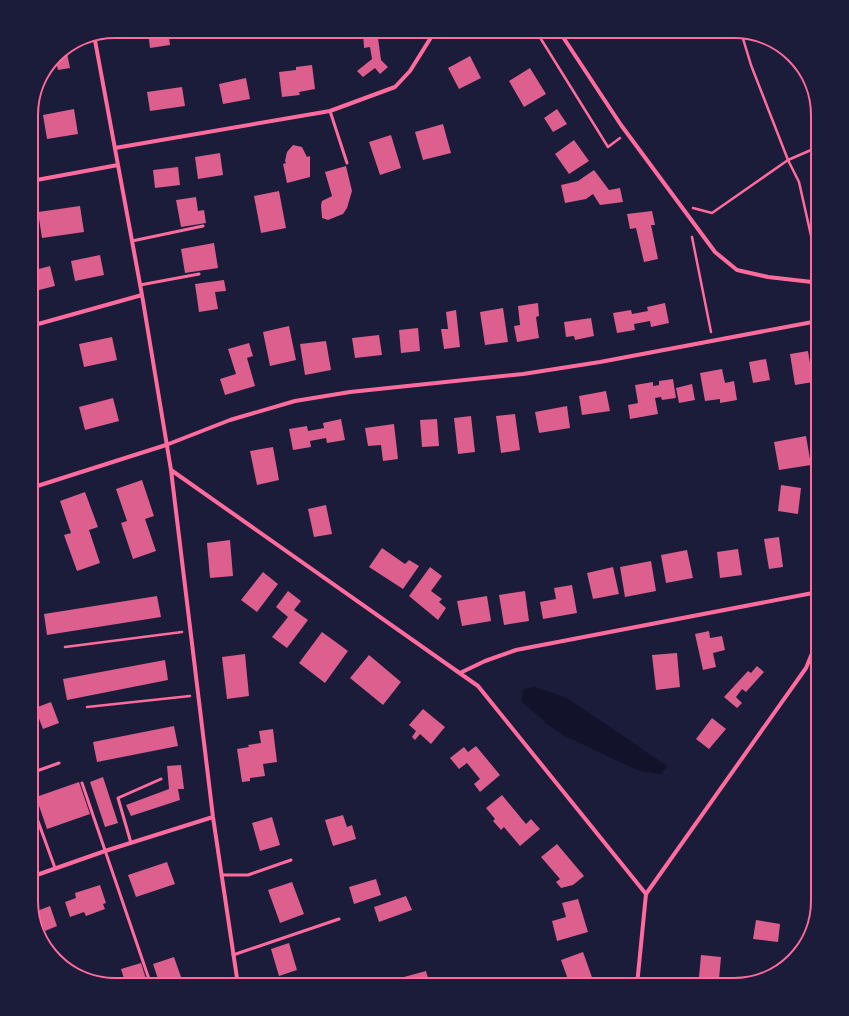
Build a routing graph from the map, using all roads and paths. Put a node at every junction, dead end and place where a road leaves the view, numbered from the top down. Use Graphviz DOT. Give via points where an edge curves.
graph roads {
  1 [pos="431,38"];
  2 [pos="540,38"];
  3 [pos="564,38"];
  4 [pos="743,38"];
  5 [pos="95,41"];
  6 [pos="330,111"];
  7 [pos="626,133"];
  8 [pos="115,148"];
  9 [pos="811,150"];
  10 [pos="788,160"];
  11 [pos="347,163"];
  12 [pos="118,165"];
  13 [pos="38,180"];
  14 [pos="679,205"];
  15 [pos="687,215"];
  16 [pos="202,226"];
  17 [pos="811,236"];
  18 [pos="132,241"];
  19 [pos="199,274"];
  20 [pos="811,282"];
  21 [pos="140,285"];
  22 [pos="142,295"];
  23 [pos="811,322"];
  24 [pos="38,324"];
  25 [pos="713,342"];
  26 [pos="166,444"];
  27 [pos="171,470"];
  28 [pos="38,486"];
  29 [pos="811,593"];
  30 [pos="191,631"];
  31 [pos="65,647"];
  32 [pos="811,656"];
  33 [pos="460,673"];
  34 [pos="199,696"];
  35 [pos="87,707"];
  36 [pos="59,763"];
  37 [pos="38,770"];
  38 [pos="161,779"];
  39 [pos="82,783"];
  40 [pos="213,816"];
  41 [pos="38,822"];
  42 [pos="130,843"];
  43 [pos="105,851"];
  44 [pos="291,860"];
  45 [pos="54,868"];
  46 [pos="38,874"];
  47 [pos="222,875"];
  48 [pos="646,894"];
  49 [pos="339,919"];
  50 [pos="233,955"];
  51 [pos="149,978"];
  52 [pos="237,978"];
  53 [pos="638,978"];
  1 -- 6 [label="street" via="410,71 395,87"];
  2 -- 7 [label="path" via="608,147"];
  3 -- 7 [label="street"];
  4 -- 10 [label="path"];
  5 -- 8 [label="street"];
  6 -- 8 [label="street"];
  6 -- 11 [label="lane"];
  7 -- 14 [label="street"];
  8 -- 12 [label="street"];
  9 -- 10 [label="path"];
  10 -- 14 [label="path" via="712,213"];
  10 -- 17 [label="path" via="799,182"];
  12 -- 13 [label="street"];
  12 -- 18 [label="street"];
  14 -- 15 [label="street"];
  15 -- 20 [label="street" via="715,252 737,270"];
  15 -- 25 [label="path"];
  16 -- 18 [label="lane"];
  18 -- 21 [label="street"];
  19 -- 21 [label="lane"];
  21 -- 22 [label="street"];
  22 -- 24 [label="street"];
  22 -- 26 [label="street"];
  23 -- 25 [label="street"];
  25 -- 26 [label="street" via="523,374 350,392 295,401 230,420"];
  26 -- 27 [label="street"];
  26 -- 28 [label="street"];
  27 -- 30 [label="street"];
  27 -- 33 [label="street"];
  29 -- 33 [label="street" via="516,650"];
  30 -- 31 [label="path"];
  30 -- 34 [label="street"];
  32 -- 48 [label="street" via="806,668"];
  33 -- 48 [label="street" via="478,686"];
  34 -- 35 [label="path"];
  34 -- 40 [label="street"];
  36 -- 37 [label="lane"];
  38 -- 42 [label="lane" via="118,798"];
  39 -- 43 [label="lane"];
  40 -- 42 [label="street"];
  40 -- 47 [label="street"];
  41 -- 45 [label="lane"];
  42 -- 43 [label="street"];
  43 -- 45 [label="street"];
  43 -- 51 [label="lane"];
  44 -- 47 [label="lane" via="248,875"];
  45 -- 46 [label="street"];
  47 -- 50 [label="street"];
  48 -- 53 [label="street"];
  49 -- 50 [label="lane"];
  50 -- 52 [label="street"];
}
